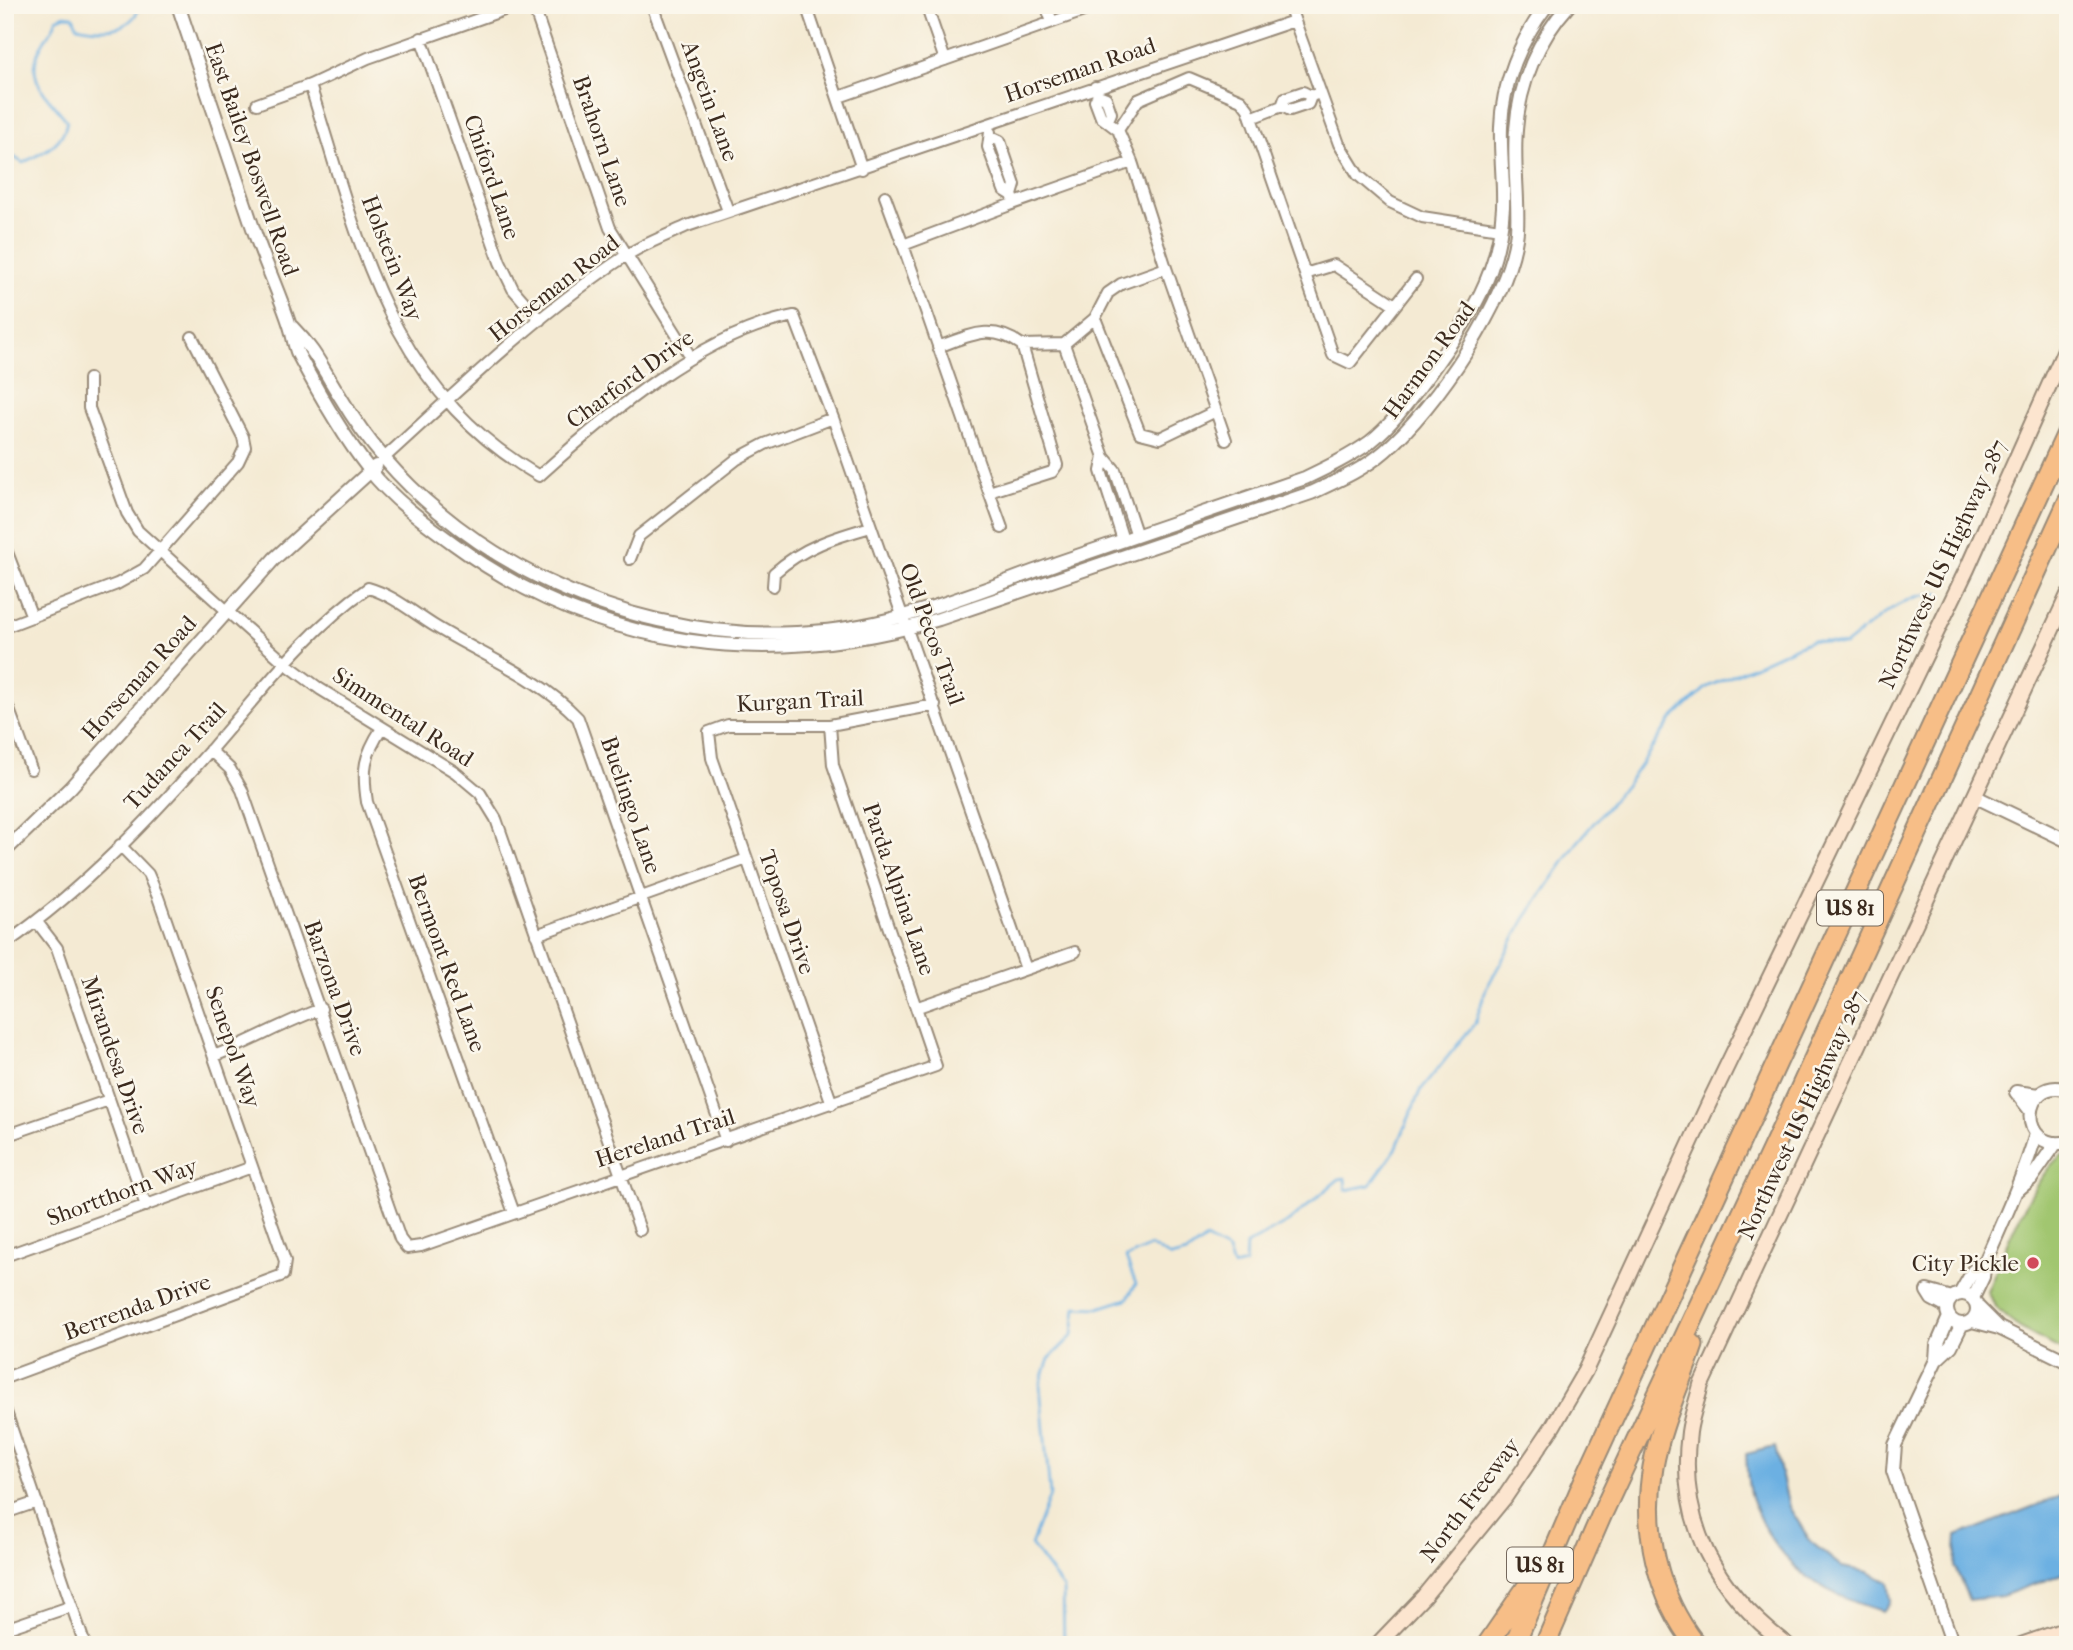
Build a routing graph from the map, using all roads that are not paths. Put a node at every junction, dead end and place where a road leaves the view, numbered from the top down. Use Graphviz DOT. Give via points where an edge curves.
graph roads {
  1 [pos="178,5"];
  2 [pos="518,5"];
  3 [pos="533,5"];
  4 [pos="652,5"];
  5 [pos="806,5"];
  6 [pos="926,5"];
  7 [pos="1046,5"];
  8 [pos="1101,5"];
  9 [pos="1289,5"];
  10 [pos="1547,5"];
  11 [pos="1569,5"];
  12 [pos="1294,21"];
  13 [pos="1052,22"];
  14 [pos="421,38"];
  15 [pos="945,60"];
  16 [pos="310,85"];
  17 [pos="1096,91"];
  18 [pos="1316,94"];
  19 [pos="839,97"];
  20 [pos="257,104"];
  21 [pos="1251,118"];
  22 [pos="987,124"];
  23 [pos="1118,130"];
  24 [pos="1132,162"];
  25 [pos="862,169"];
  26 [pos="885,196"];
  27 [pos="1013,199"];
  28 [pos="728,211"];
  29 [pos="1500,229"];
  30 [pos="902,245"];
  31 [pos="627,255"];
  32 [pos="1166,268"];
  33 [pos="1305,274"];
  34 [pos="1416,279"];
  35 [pos="1395,305"];
  36 [pos="794,316"];
  37 [pos="1095,318"];
  38 [pos="540,320"];
  39 [pos="290,325"];
  40 [pos="191,337"];
  41 [pos="1064,344"];
  42 [pos="2068,344"];
  43 [pos="1022,345"];
  44 [pos="938,347"];
  45 [pos="690,356"];
  46 [pos="89,379"];
  47 [pos="448,401"];
  48 [pos="1216,411"];
  49 [pos="833,418"];
  50 [pos="2068,431"];
  51 [pos="1226,440"];
  52 [pos="1104,457"];
  53 [pos="383,459"];
  54 [pos="370,471"];
  55 [pos="539,476"];
  56 [pos="989,492"];
  57 [pos="2068,502"];
  58 [pos="871,527"];
  59 [pos="1002,528"];
  60 [pos="1137,536"];
  61 [pos="1124,540"];
  62 [pos="5,547"];
  63 [pos="159,552"];
  64 [pos="630,559"];
  65 [pos="773,586"];
  66 [pos="368,588"];
  67 [pos="2068,595"];
  68 [pos="228,611"];
  69 [pos="32,617"];
  70 [pos="906,623"];
  71 [pos="5,627"];
  72 [pos="285,663"];
  73 [pos="5,699"];
  74 [pos="935,705"];
  75 [pos="830,725"];
  76 [pos="382,727"];
  77 [pos="709,733"];
  78 [pos="210,750"];
  79 [pos="32,769"];
  80 [pos="1975,796"];
  81 [pos="2068,841"];
  82 [pos="120,845"];
  83 [pos="5,851"];
  84 [pos="747,859"];
  85 [pos="641,897"];
  86 [pos="37,922"];
  87 [pos="536,935"];
  88 [pos="5,944"];
  89 [pos="1075,952"];
  90 [pos="1026,969"];
  91 [pos="918,1007"];
  92 [pos="321,1009"];
  93 [pos="214,1056"];
  94 [pos="936,1066"];
  95 [pos="2068,1077"];
  96 [pos="2061,1089"];
  97 [pos="2039,1094"];
  98 [pos="108,1100"];
  99 [pos="832,1104"];
  100 [pos="2030,1110"];
  101 [pos="2036,1134"];
  102 [pos="5,1136"];
  103 [pos="726,1141"];
  104 [pos="2062,1143"];
  105 [pos="252,1167"];
  106 [pos="618,1175"];
  107 [pos="2019,1189"];
  108 [pos="146,1206"];
  109 [pos="514,1213"];
  110 [pos="640,1230"];
  111 [pos="407,1248"];
  112 [pos="5,1256"];
  113 [pos="1720,1262"];
  114 [pos="1984,1262"];
  115 [pos="283,1275"];
  116 [pos="1975,1303"];
  117 [pos="1952,1304"];
  118 [pos="1967,1323"];
  119 [pos="2000,1328"];
  120 [pos="1936,1360"];
  121 [pos="2068,1362"];
  122 [pos="1585,1371"];
  123 [pos="5,1378"];
  124 [pos="5,1409"];
  125 [pos="1620,1474"];
  126 [pos="1584,1481"];
  127 [pos="37,1502"];
  128 [pos="5,1513"];
  129 [pos="72,1606"];
  130 [pos="5,1629"];
  131 [pos="2068,1629"];
  132 [pos="85,1645"];
  133 [pos="1377,1645"];
  134 [pos="1487,1645"];
  135 [pos="1514,1645"];
  136 [pos="1545,1645"];
  137 [pos="1556,1645"];
  138 [pos="1696,1645"];
  139 [pos="1787,1645"];
  140 [pos="1953,1645"];
  141 [pos="2021,1645"];
  1 -- 39 [label="street, East Bailey Boswell Road" via="272,285"];
  2 -- 14 [label="street"];
  3 -- 31 [label="street, Brahorn Lane" via="610,228"];
  4 -- 28 [label="street, Angein Lane"];
  5 -- 19 [label="street"];
  6 -- 15 [label="street"];
  7 -- 13 [label="street"];
  8 -- 13 [label="street"];
  9 -- 12 [label="street"];
  10 -- 29 [label="street, Harmon Road" via="1520,49 1508,81 1501,124"];
  11 -- 70 [label="street, Harmon Road" via="1540,44 1523,85 1516,131 1517,233 1500,296 1416,419 1385,451 1356,472 1311,493"];
  12 -- 17 [label="street, Horseman Road"];
  12 -- 18 [label="street"];
  13 -- 15 [label="street"];
  14 -- 16 [label="street"];
  14 -- 38 [label="street, Chiford Lane" via="500,262 513,289"];
  15 -- 19 [label="street"];
  16 -- 20 [label="street"];
  16 -- 47 [label="street, Holstein Way" via="367,265 399,336"];
  17 -- 22 [label="street, Horseman Road"];
  17 -- 23 [label="street" via="1101,117"];
  18 -- 21 [label="street" via="1308,104 1290,110 1282,106"];
  18 -- 29 [label="street" via="1358,175 1390,202 1422,217"];
  19 -- 25 [label="street"];
  21 -- 23 [label="street" via="1241,100 1189,78 1138,100"];
  21 -- 33 [label="street"];
  22 -- 25 [label="street, Horseman Road"];
  22 -- 27 [label="street" via="991,137 1000,141 1015,186"];
  23 -- 24 [label="street"];
  24 -- 27 [label="street"];
  24 -- 32 [label="street"];
  25 -- 28 [label="street, Horseman Road"];
  26 -- 30 [label="street"];
  27 -- 30 [label="street"];
  28 -- 31 [label="street, Horseman Road"];
  29 -- 60 [label="street, Harmon Road" via="1488,283 1472,314 1396,418 1371,441 1305,478"];
  30 -- 44 [label="street"];
  31 -- 38 [label="street, Horseman Road"];
  31 -- 45 [label="street, Brahorn Lane"];
  32 -- 37 [label="street" via="1108,293"];
  32 -- 48 [label="street"];
  33 -- 35 [label="street" via="1334,265"];
  33 -- 35 [label="street" via="1334,355 1350,363"];
  34 -- 35 [label="street"];
  36 -- 45 [label="street, Charford Drive"];
  36 -- 49 [label="street, Old Pecos Trail"];
  37 -- 41 [label="street"];
  37 -- 48 [label="street" via="1140,433 1160,438"];
  38 -- 47 [label="street, Horseman Road"];
  39 -- 53 [label="street, East Bailey Boswell Road" via="314,349 340,398"];
  39 -- 54 [label="street, East Bailey Boswell Road" via="296,350"];
  40 -- 63 [label="street" via="245,447 238,462"];
  41 -- 43 [label="street"];
  41 -- 52 [label="street"];
  42 -- 122 [label="main road, Northwest US Highway 287" via="1967,569"];
  43 -- 44 [label="street" via="1006,334 990,332"];
  43 -- 56 [label="street" via="1057,465 1052,472"];
  44 -- 56 [label="street"];
  45 -- 55 [label="street, Charford Drive"];
  46 -- 63 [label="street, Simmental Road" via="89,408 127,513"];
  47 -- 53 [label="street, Horseman Road"];
  47 -- 55 [label="street, Holstein Way" via="513,460"];
  48 -- 51 [label="street"];
  49 -- 58 [label="street, Old Pecos Trail"];
  49 -- 64 [label="street" via="737,459 639,536"];
  50 -- 126 [label="highway, US 81"];
  52 -- 60 [label="street" via="1115,470"];
  52 -- 61 [label="street" via="1101,471"];
  53 -- 54 [label="street, Horseman Road"];
  53 -- 70 [label="street, East Bailey Boswell Road" via="485,547 573,594 632,615 693,627 808,633"];
  54 -- 68 [label="street, Horseman Road" via="274,559"];
  54 -- 70 [label="street, East Bailey Boswell Road" via="427,524 478,562 525,589 633,631 688,643 802,647"];
  56 -- 59 [label="street"];
  57 -- 113 [label="highway, US 81"];
  58 -- 65 [label="street" via="832,538 792,557 774,573"];
  58 -- 70 [label="street, Old Pecos Trail"];
  60 -- 61 [label="street, Harmon Road"];
  61 -- 70 [label="street, Harmon Road"];
  62 -- 69 [label="street"];
  63 -- 68 [label="street, Simmental Road"];
  63 -- 69 [label="street" via="130,579"];
  66 -- 72 [label="street, Tudanca Trail"];
  66 -- 85 [label="street, Buelingo Lane" via="385,593 557,696 578,718"];
  67 -- 80 [label="main road, Northwest US Highway 287"];
  68 -- 72 [label="street, Simmental Road"];
  68 -- 83 [label="street, Horseman Road" via="71,788"];
  69 -- 71 [label="street"];
  70 -- 74 [label="street, Old Pecos Trail"];
  72 -- 76 [label="street, Simmental Road"];
  72 -- 78 [label="street, Tudanca Trail"];
  73 -- 79 [label="street"];
  74 -- 75 [label="street, Kurgan Trail"];
  74 -- 90 [label="street, Old Pecos Trail"];
  75 -- 77 [label="street, Kurgan Trail" via="728,725"];
  75 -- 91 [label="street, Parda Alpina Lane" via="833,765"];
  76 -- 87 [label="street, Simmental Road" via="480,793 496,820"];
  76 -- 109 [label="street, Bermont Red Lane" via="369,748 362,773 368,802"];
  77 -- 84 [label="street, Toposa Drive" via="712,758"];
  78 -- 82 [label="street, Tudanca Trail"];
  78 -- 92 [label="street, Barzona Drive" via="230,769 242,790"];
  80 -- 81 [label="street"];
  80 -- 139 [label="main road, Northwest US Highway 287" via="1701,1385 1689,1431 1687,1479 1698,1534 1722,1581 1754,1620"];
  82 -- 86 [label="street, Tudanca Trail" via="91,878"];
  82 -- 93 [label="street, Senepol Way" via="148,874"];
  84 -- 85 [label="street"];
  84 -- 99 [label="street, Toposa Drive"];
  85 -- 87 [label="street"];
  85 -- 103 [label="street, Buelingo Lane"];
  86 -- 88 [label="street, Tudanca Trail"];
  86 -- 98 [label="street, Mirandesa Drive" via="57,948"];
  87 -- 106 [label="street, Simmental Road"];
  89 -- 90 [label="street"];
  90 -- 91 [label="street"];
  91 -- 94 [label="street, Parda Alpina Lane"];
  92 -- 93 [label="street"];
  92 -- 111 [label="street, Barzona Drive" via="400,1239"];
  93 -- 105 [label="street, Senepol Way"];
  94 -- 99 [label="street, Hereland Trail"];
  95 -- 96 [label="street"];
  96 -- 97 [label="street"];
  97 -- 100 [label="street"];
  97 -- 100 [label="street" via="2016,1092"];
  98 -- 102 [label="street"];
  98 -- 108 [label="street, Mirandesa Drive"];
  99 -- 103 [label="street, Hereland Trail"];
  100 -- 101 [label="street"];
  101 -- 104 [label="street"];
  101 -- 107 [label="street"];
  103 -- 106 [label="street, Hereland Trail"];
  104 -- 107 [label="street"];
  105 -- 108 [label="street, Shortthorn Way"];
  105 -- 115 [label="street, Senepol Way" via="285,1261"];
  106 -- 109 [label="street, Hereland Trail"];
  106 -- 110 [label="street, Simmental Road"];
  107 -- 114 [label="street"];
  108 -- 112 [label="street, Shortthorn Way"];
  109 -- 111 [label="street, Hereland Trail"];
  113 -- 125 [label="highway, US 81"];
  113 -- 138 [label="highway" via="1653,1465 1649,1502 1660,1575 1675,1612"];
  114 -- 116 [label="street"];
  114 -- 117 [label="street"];
  115 -- 123 [label="street, Berrenda Drive"];
  116 -- 117 [label="street"];
  116 -- 118 [label="street"];
  116 -- 119 [label="street"];
  117 -- 118 [label="street"];
  117 -- 120 [label="street"];
  118 -- 119 [label="street"];
  118 -- 120 [label="street"];
  119 -- 121 [label="street"];
  120 -- 140 [label="street" via="1895,1445 1893,1471"];
  122 -- 133 [label="main road, North Freeway" via="1505,1497"];
  124 -- 127 [label="street"];
  125 -- 136 [label="highway"];
  125 -- 137 [label="highway, US 81"];
  126 -- 134 [label="highway, US 81" via="1517,1606"];
  126 -- 135 [label="highway"];
  127 -- 128 [label="street"];
  127 -- 129 [label="street"];
  129 -- 130 [label="street"];
  129 -- 132 [label="street"];
  131 -- 141 [label="main road"];
}
